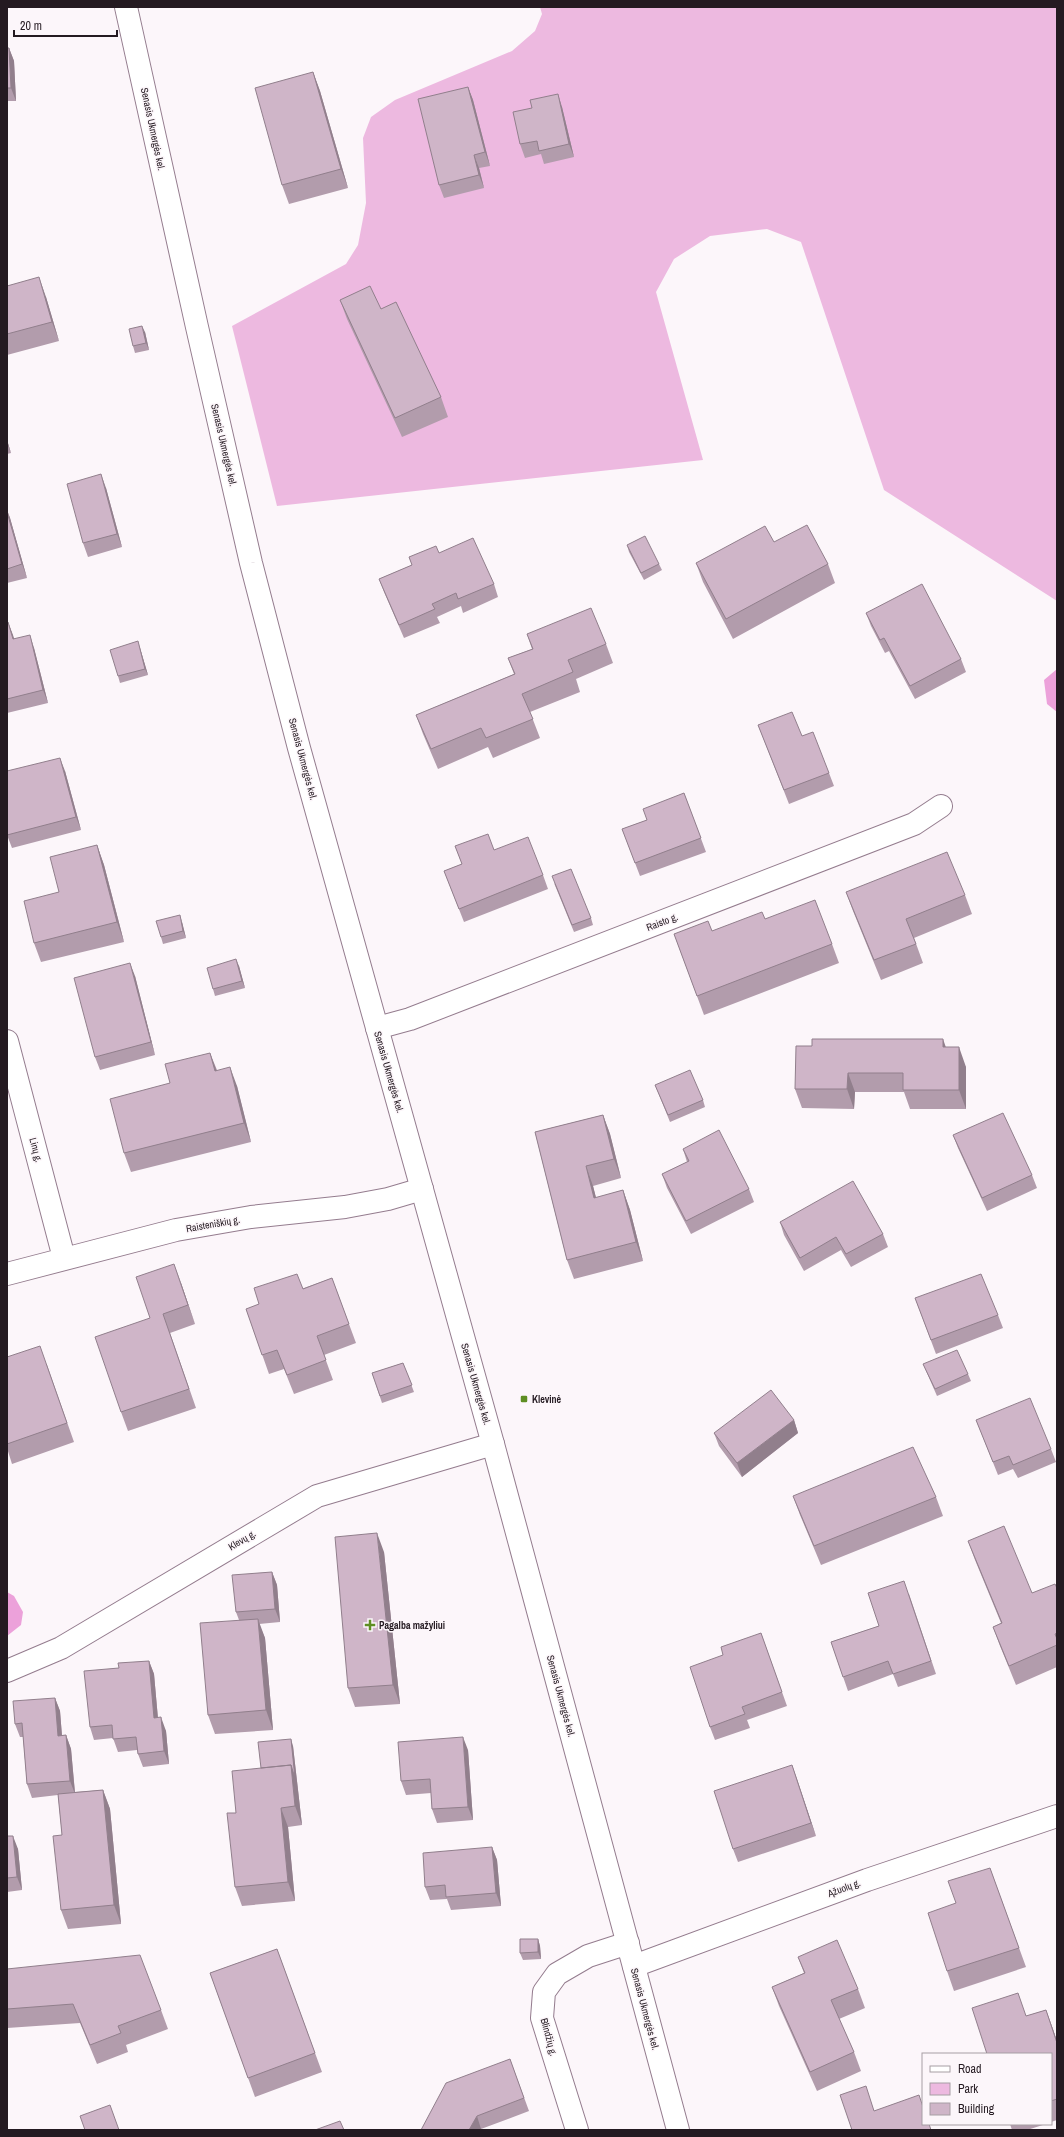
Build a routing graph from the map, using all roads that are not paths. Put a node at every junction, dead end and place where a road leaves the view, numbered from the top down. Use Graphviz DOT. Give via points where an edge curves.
graph roads {
  1 [pos="126,7"];
  2 [pos="942,806"];
  3 [pos="377,1028"];
  4 [pos="7,1042"];
  5 [pos="422,1189"];
  6 [pos="64,1258"];
  7 [pos="7,1274"];
  8 [pos="493,1444"];
  9 [pos="7,1671"];
  10 [pos="1057,1816"];
  11 [pos="628,1944"];
  12 [pos="634,1966"];
  13 [pos="577,2130"];
  14 [pos="678,2130"];
  1 -- 3 [label="street, Senasis Ukmergės kel." via="196,328 251,563 299,748"];
  2 -- 3 [label="street, Raisto g." via="914,824 418,1016"];
  3 -- 5 [label="street, Senasis Ukmergės kel."];
  4 -- 6 [label="street, Linų g."];
  5 -- 6 [label="street, Raisteniškių g." via="345,1207 252,1217 176,1230"];
  5 -- 8 [label="street, Senasis Ukmergės kel."];
  6 -- 7 [label="street, Raisteniškių g."];
  8 -- 9 [label="street, Klevų g." via="317,1496 61,1648"];
  8 -- 11 [label="street, Senasis Ukmergės kel."];
  10 -- 12 [label="street, Ąžuolų g." via="866,1880"];
  11 -- 12 [label="street, Senasis Ukmergės kel."];
  11 -- 13 [label="street, Blindžių g." via="588,1956 563,1970 544,1992 542,2018"];
  12 -- 14 [label="street, Senasis Ukmergės kel."];
}
